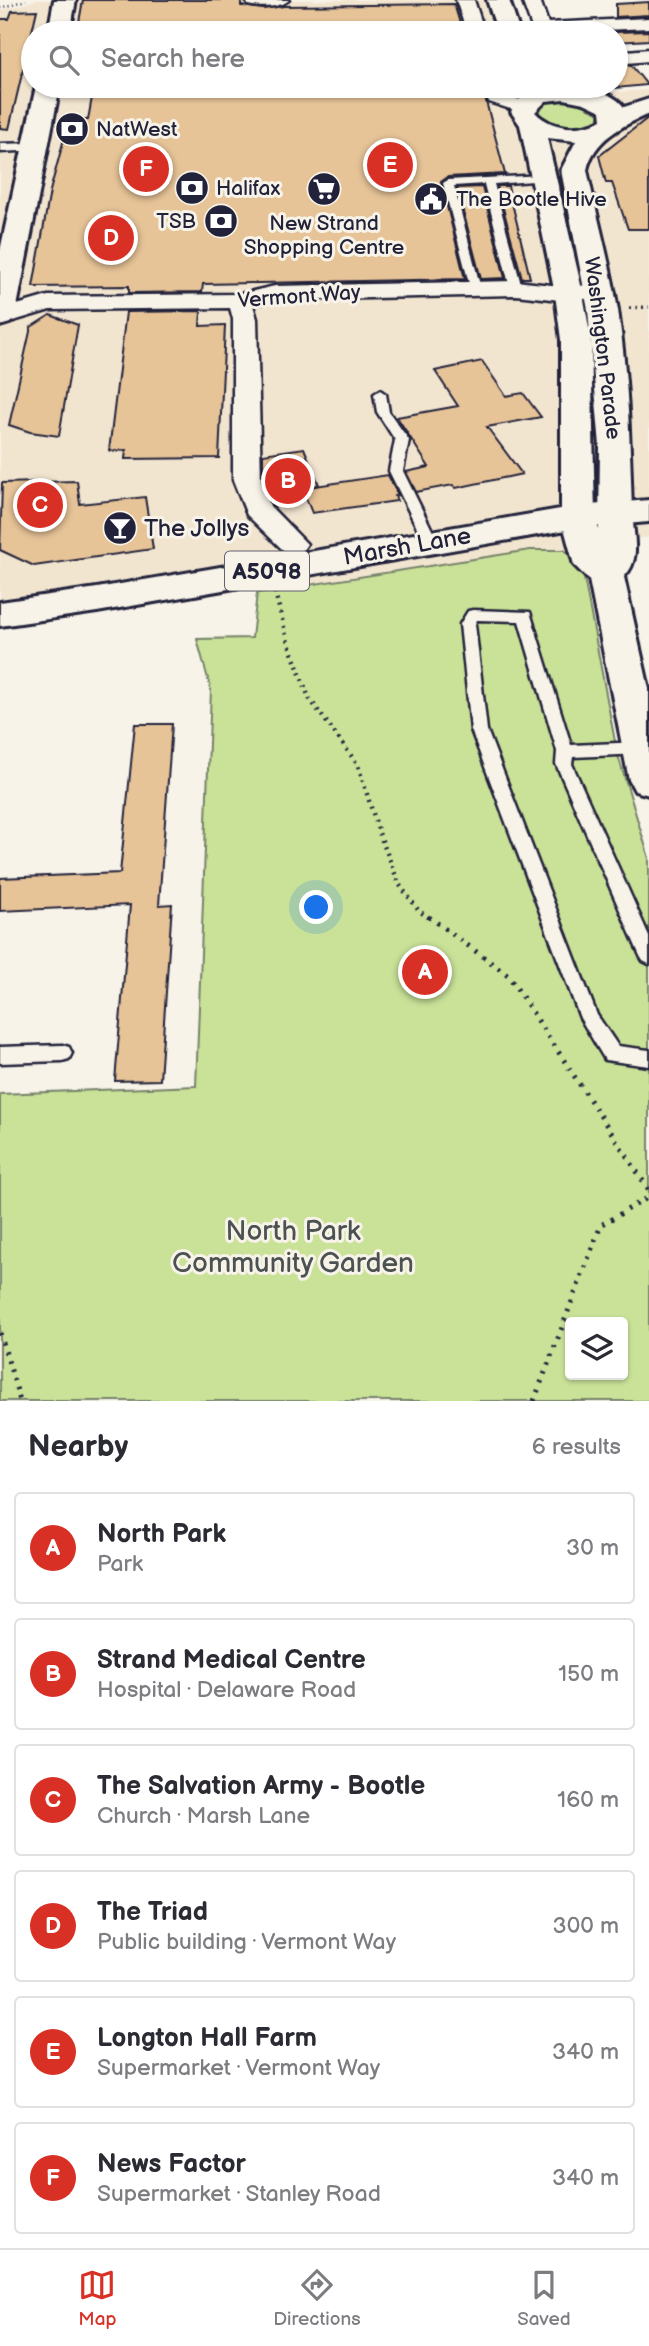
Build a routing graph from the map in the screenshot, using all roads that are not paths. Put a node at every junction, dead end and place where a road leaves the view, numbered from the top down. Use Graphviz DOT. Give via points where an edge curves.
graph roads {
  1 [pos="65,0"];
  2 [pos="280,0"];
  3 [pos="465,0"];
  4 [pos="531,0"];
  5 [pos="254,1"];
  6 [pos="613,7"];
  7 [pos="61,21"];
  8 [pos="472,21"];
  9 [pos="538,21"];
  10 [pos="622,21"];
  11 [pos="649,23"];
  12 [pos="628,25"];
  13 [pos="649,55"];
  14 [pos="628,57"];
  15 [pos="628,97"];
  16 [pos="649,97"];
  17 [pos="45,98"];
  18 [pos="496,98"];
  19 [pos="594,98"];
  20 [pos="526,105"];
  21 [pos="649,106"];
  22 [pos="607,125"];
  23 [pos="35,147"];
  24 [pos="0,148"];
  25 [pos="543,178"];
  26 [pos="488,180"];
  27 [pos="516,288"];
  28 [pos="475,289"];
  29 [pos="584,293"];
  30 [pos="240,301"];
  31 [pos="0,317"];
  32 [pos="380,394"];
  33 [pos="649,494"];
  34 [pos="615,504"];
  35 [pos="578,506"];
  36 [pos="649,511"];
  37 [pos="426,532"];
  38 [pos="293,544"];
  39 [pos="606,575"];
  40 [pos="0,593"];
  41 [pos="0,614"];
  42 [pos="565,751"];
  43 [pos="645,764"];
  44 [pos="649,956"];
  45 [pos="62,1053"];
  46 [pos="0,1055"];
  47 [pos="649,1058"];
  1 -- 7 [label="street"];
  2 -- 5 [label="street"];
  3 -- 8 [label="street"];
  4 -- 9 [label="street"];
  6 -- 10 [label="street"];
  11 -- 12 [label="street"];
  13 -- 14 [label="street"];
  15 -- 16 [label="street"];
  17 -- 23 [label="street"];
  18 -- 20 [label="street"];
  19 -- 22 [label="street" via="613,108"];
  20 -- 22 [label="street" via="562,133"];
  20 -- 25 [label="street, Washington Parade"];
  21 -- 22 [label="street"];
  22 -- 29 [label="street, Washington Parade" via="580,153 574,170"];
  23 -- 24 [label="street"];
  23 -- 31 [label="street"];
  25 -- 26 [label="lane"];
  25 -- 29 [label="street, Washington Parade"];
  26 -- 27 [label="lane"];
  26 -- 28 [label="lane" via="448,183"];
  27 -- 28 [label="street, Vermont Way"];
  27 -- 29 [label="street, Vermont Way"];
  28 -- 30 [label="street, Vermont Way" via="275,293"];
  29 -- 34 [label="street, Washington Parade" via="612,399"];
  29 -- 35 [label="street, Washington Parade" via="576,341"];
  30 -- 31 [label="street, Vermont Way" via="48,303"];
  30 -- 38 [label="street" via="245,318 247,480 257,509"];
  32 -- 37 [label="lane" via="383,412 401,440 396,471"];
  33 -- 34 [label="street, Marsh Lane / A5098"];
  34 -- 35 [label="street, Marsh Lane / A5098"];
  34 -- 36 [label="street, Marsh Lane / A5098"];
  34 -- 39 [label="street, Washington Parade" via="616,565"];
  35 -- 37 [label="street, Marsh Lane / A5098"];
  35 -- 39 [label="street, Washington Parade" via="592,565"];
  37 -- 38 [label="street, Marsh Lane / A5098"];
  37 -- 41 [label="street, Marsh Lane / A5098" via="270,570"];
  38 -- 40 [label="street, Marsh Lane / A5098"];
  39 -- 43 [label="street"];
  42 -- 43 [label="lane"];
  42 -- 44 [label="lane" via="564,764"];
  42 -- 47 [label="lane" via="525,616 473,615 467,624 479,730 589,1018 612,1054"];
  45 -- 46 [label="lane"];
}
